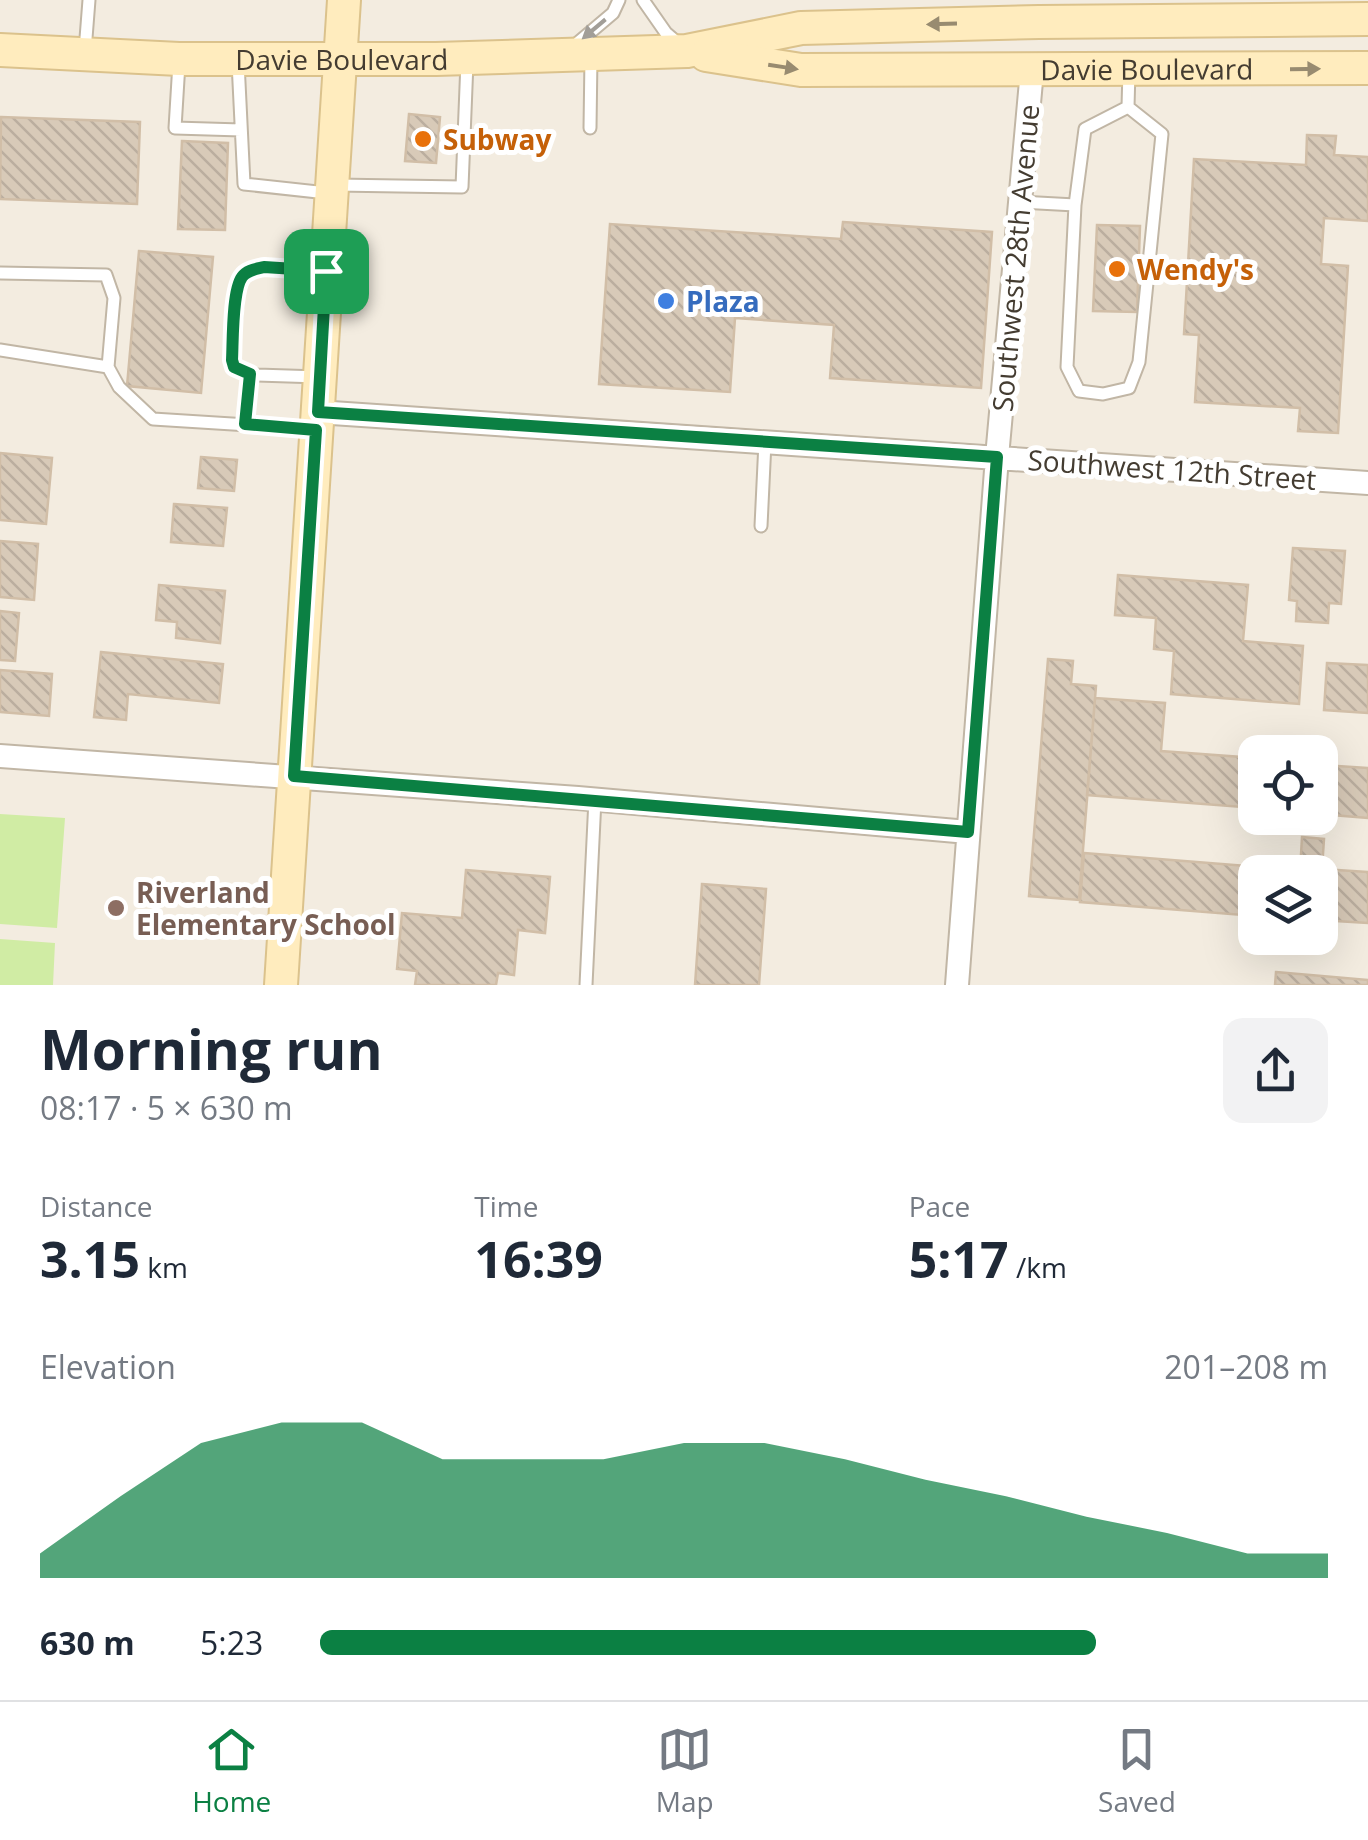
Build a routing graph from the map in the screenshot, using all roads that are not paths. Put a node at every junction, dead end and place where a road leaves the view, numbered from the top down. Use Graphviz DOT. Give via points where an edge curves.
graph roads {
  1 [pos="89,0"];
  2 [pos="344,0"];
  3 [pos="618,0"];
  4 [pos="644,0"];
  5 [pos="1173,11"];
  6 [pos="1368,18"];
  7 [pos="0,50"];
  8 [pos="687,52"];
  9 [pos="84,54"];
  10 [pos="577,55"];
  11 [pos="468,58"];
  12 [pos="179,59"];
  13 [pos="238,60"];
  14 [pos="341,60"];
  15 [pos="1368,68"];
  16 [pos="1032,70"];
  17 [pos="1129,70"];
  18 [pos="1128,107"];
  19 [pos="590,128"];
  20 [pos="241,130"];
  21 [pos="331,190"];
  22 [pos="1020,202"];
  23 [pos="1075,205"];
  24 [pos="326,271"];
  25 [pos="0,273"];
  26 [pos="0,350"];
  27 [pos="108,367"];
  28 [pos="250,374"];
  29 [pos="320,377"];
  30 [pos="317,421"];
  31 [pos="245,424"];
  32 [pos="765,442"];
  33 [pos="997,457"];
  34 [pos="1368,483"];
  35 [pos="761,526"];
  36 [pos="0,756"];
  37 [pos="294,776"];
  38 [pos="595,799"];
  39 [pos="968,832"];
  40 [pos="280,985"];
  41 [pos="586,985"];
  42 [pos="957,985"];
  1 -- 9 [label="lane"];
  2 -- 14 [label="main road"];
  3 -- 10 [label="lane, one-way"];
  4 -- 8 [label="lane"];
  5 -- 6 [label="main road, Davie Boulevard"];
  5 -- 8 [label="main road, Davie Boulevard, one-way" via="985,14 801,28"];
  5 -- 16 [label="main road" via="1062,38 1044,48"];
  7 -- 9 [label="main road, Davie Boulevard"];
  8 -- 10 [label="main road, Davie Boulevard"];
  8 -- 16 [label="main road, Davie Boulevard, one-way" via="801,70"];
  9 -- 12 [label="main road, Davie Boulevard"];
  10 -- 11 [label="main road, Davie Boulevard"];
  10 -- 19 [label="lane"];
  11 -- 14 [label="main road, Davie Boulevard"];
  11 -- 21 [label="lane" via="462,187"];
  12 -- 13 [label="main road, Davie Boulevard"];
  12 -- 20 [label="lane" via="176,128"];
  13 -- 14 [label="main road, Davie Boulevard"];
  13 -- 20 [label="lane"];
  14 -- 21 [label="main road"];
  17 -- 15 [label="main road, Davie Boulevard, one-way"];
  16 -- 17 [label="main road, Davie Boulevard"];
  16 -- 22 [label="street, Southwest 28th Avenue"];
  17 -- 18 [label="lane"];
  18 -- 23 [label="lane" via="1086,128"];
  18 -- 23 [label="lane" via="1162,134 1139,362 1129,388 1103,394 1079,390 1067,366"];
  20 -- 21 [label="lane" via="244,184"];
  21 -- 24 [label="main road"];
  22 -- 23 [label="lane"];
  22 -- 33 [label="street, Southwest 28th Avenue"];
  24 -- 28 [label="lane" via="264,267 239,281 232,360"];
  24 -- 29 [label="main road"];
  25 -- 27 [label="lane" via="106,275 114,298"];
  26 -- 27 [label="lane"];
  27 -- 31 [label="lane" via="153,419"];
  28 -- 29 [label="lane"];
  28 -- 31 [label="lane"];
  29 -- 30 [label="main road"];
  30 -- 31 [label="lane"];
  30 -- 32 [label="street, Southwest 12th Street"];
  30 -- 37 [label="main road"];
  32 -- 33 [label="street, Southwest 12th Street"];
  32 -- 35 [label="lane"];
  33 -- 34 [label="street, Southwest 12th Street"];
  33 -- 39 [label="street, Southwest 28th Avenue"];
  36 -- 37 [label="street"];
  37 -- 38 [label="street"];
  37 -- 40 [label="main road"];
  38 -- 39 [label="street"];
  38 -- 41 [label="lane"];
  39 -- 42 [label="street, Southwest 28th Avenue"];
}
